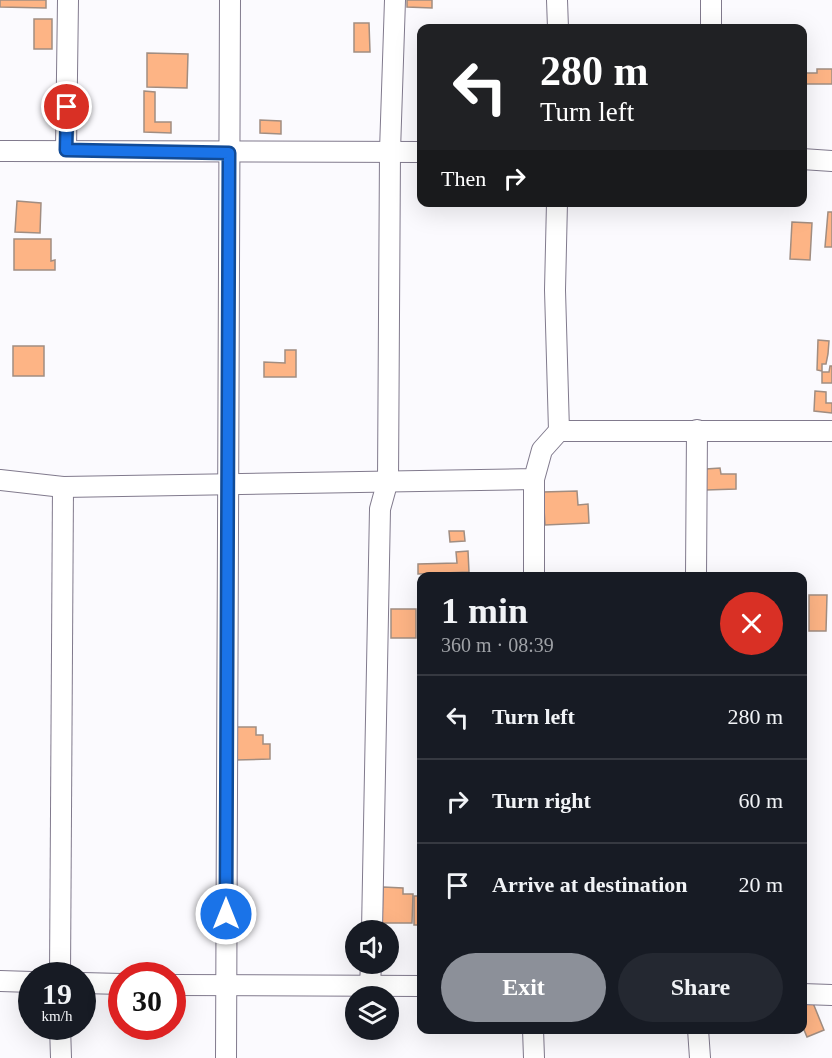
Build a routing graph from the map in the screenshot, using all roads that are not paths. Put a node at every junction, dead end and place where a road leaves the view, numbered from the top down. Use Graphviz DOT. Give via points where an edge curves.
graph roads {
  1 [pos="68,0"];
  2 [pos="230,0"];
  3 [pos="395,0"];
  4 [pos="557,0"];
  5 [pos="711,0"];
  6 [pos="558,24"];
  7 [pos="711,24"];
  8 [pos="66,150"];
  9 [pos="0,151"];
  10 [pos="390,152"];
  11 [pos="417,152"];
  12 [pos="229,153"];
  13 [pos="807,159"];
  14 [pos="832,161"];
  15 [pos="557,207"];
  16 [pos="696,430"];
  17 [pos="559,431"];
  18 [pos="832,431"];
  19 [pos="534,479"];
  20 [pos="0,480"];
  21 [pos="388,480"];
  22 [pos="230,482"];
  23 [pos="63,487"];
  24 [pos="534,572"];
  25 [pos="696,572"];
  26 [pos="372,920"];
  27 [pos="60,962"];
  28 [pos="371,974"];
  29 [pos="0,981"];
  30 [pos="18,982"];
  31 [pos="186,985"];
  32 [pos="226,985"];
  33 [pos="370,986"];
  34 [pos="399,986"];
  35 [pos="417,986"];
  36 [pos="807,994"];
  37 [pos="832,995"];
  38 [pos="533,1034"];
  39 [pos="698,1034"];
  40 [pos="60,1040"];
  41 [pos="61,1058"];
  42 [pos="226,1058"];
  43 [pos="534,1058"];
  44 [pos="700,1058"];
  1 -- 8 [label="street"];
  2 -- 12 [label="street"];
  3 -- 10 [label="street"];
  4 -- 6 [label="street"];
  5 -- 7 [label="street"];
  8 -- 9 [label="street"];
  8 -- 12 [label="street"];
  10 -- 11 [label="street"];
  10 -- 12 [label="street"];
  10 -- 21 [label="street"];
  12 -- 22 [label="street"];
  13 -- 14 [label="street"];
  15 -- 17 [label="street"];
  16 -- 17 [label="street"];
  16 -- 18 [label="street"];
  16 -- 25 [label="street"];
  17 -- 19 [label="street" via="542,450"];
  19 -- 21 [label="street"];
  19 -- 24 [label="street"];
  20 -- 23 [label="street"];
  21 -- 22 [label="street"];
  21 -- 26 [label="street" via="380,508"];
  22 -- 23 [label="street"];
  22 -- 32 [label="street"];
  23 -- 27 [label="street"];
  28 -- 33 [label="street"];
  29 -- 30 [label="street"];
  31 -- 32 [label="street"];
  32 -- 33 [label="street"];
  32 -- 42 [label="street"];
  34 -- 35 [label="street"];
  36 -- 37 [label="street"];
  38 -- 43 [label="street"];
  39 -- 44 [label="street"];
  40 -- 41 [label="street"];
}
